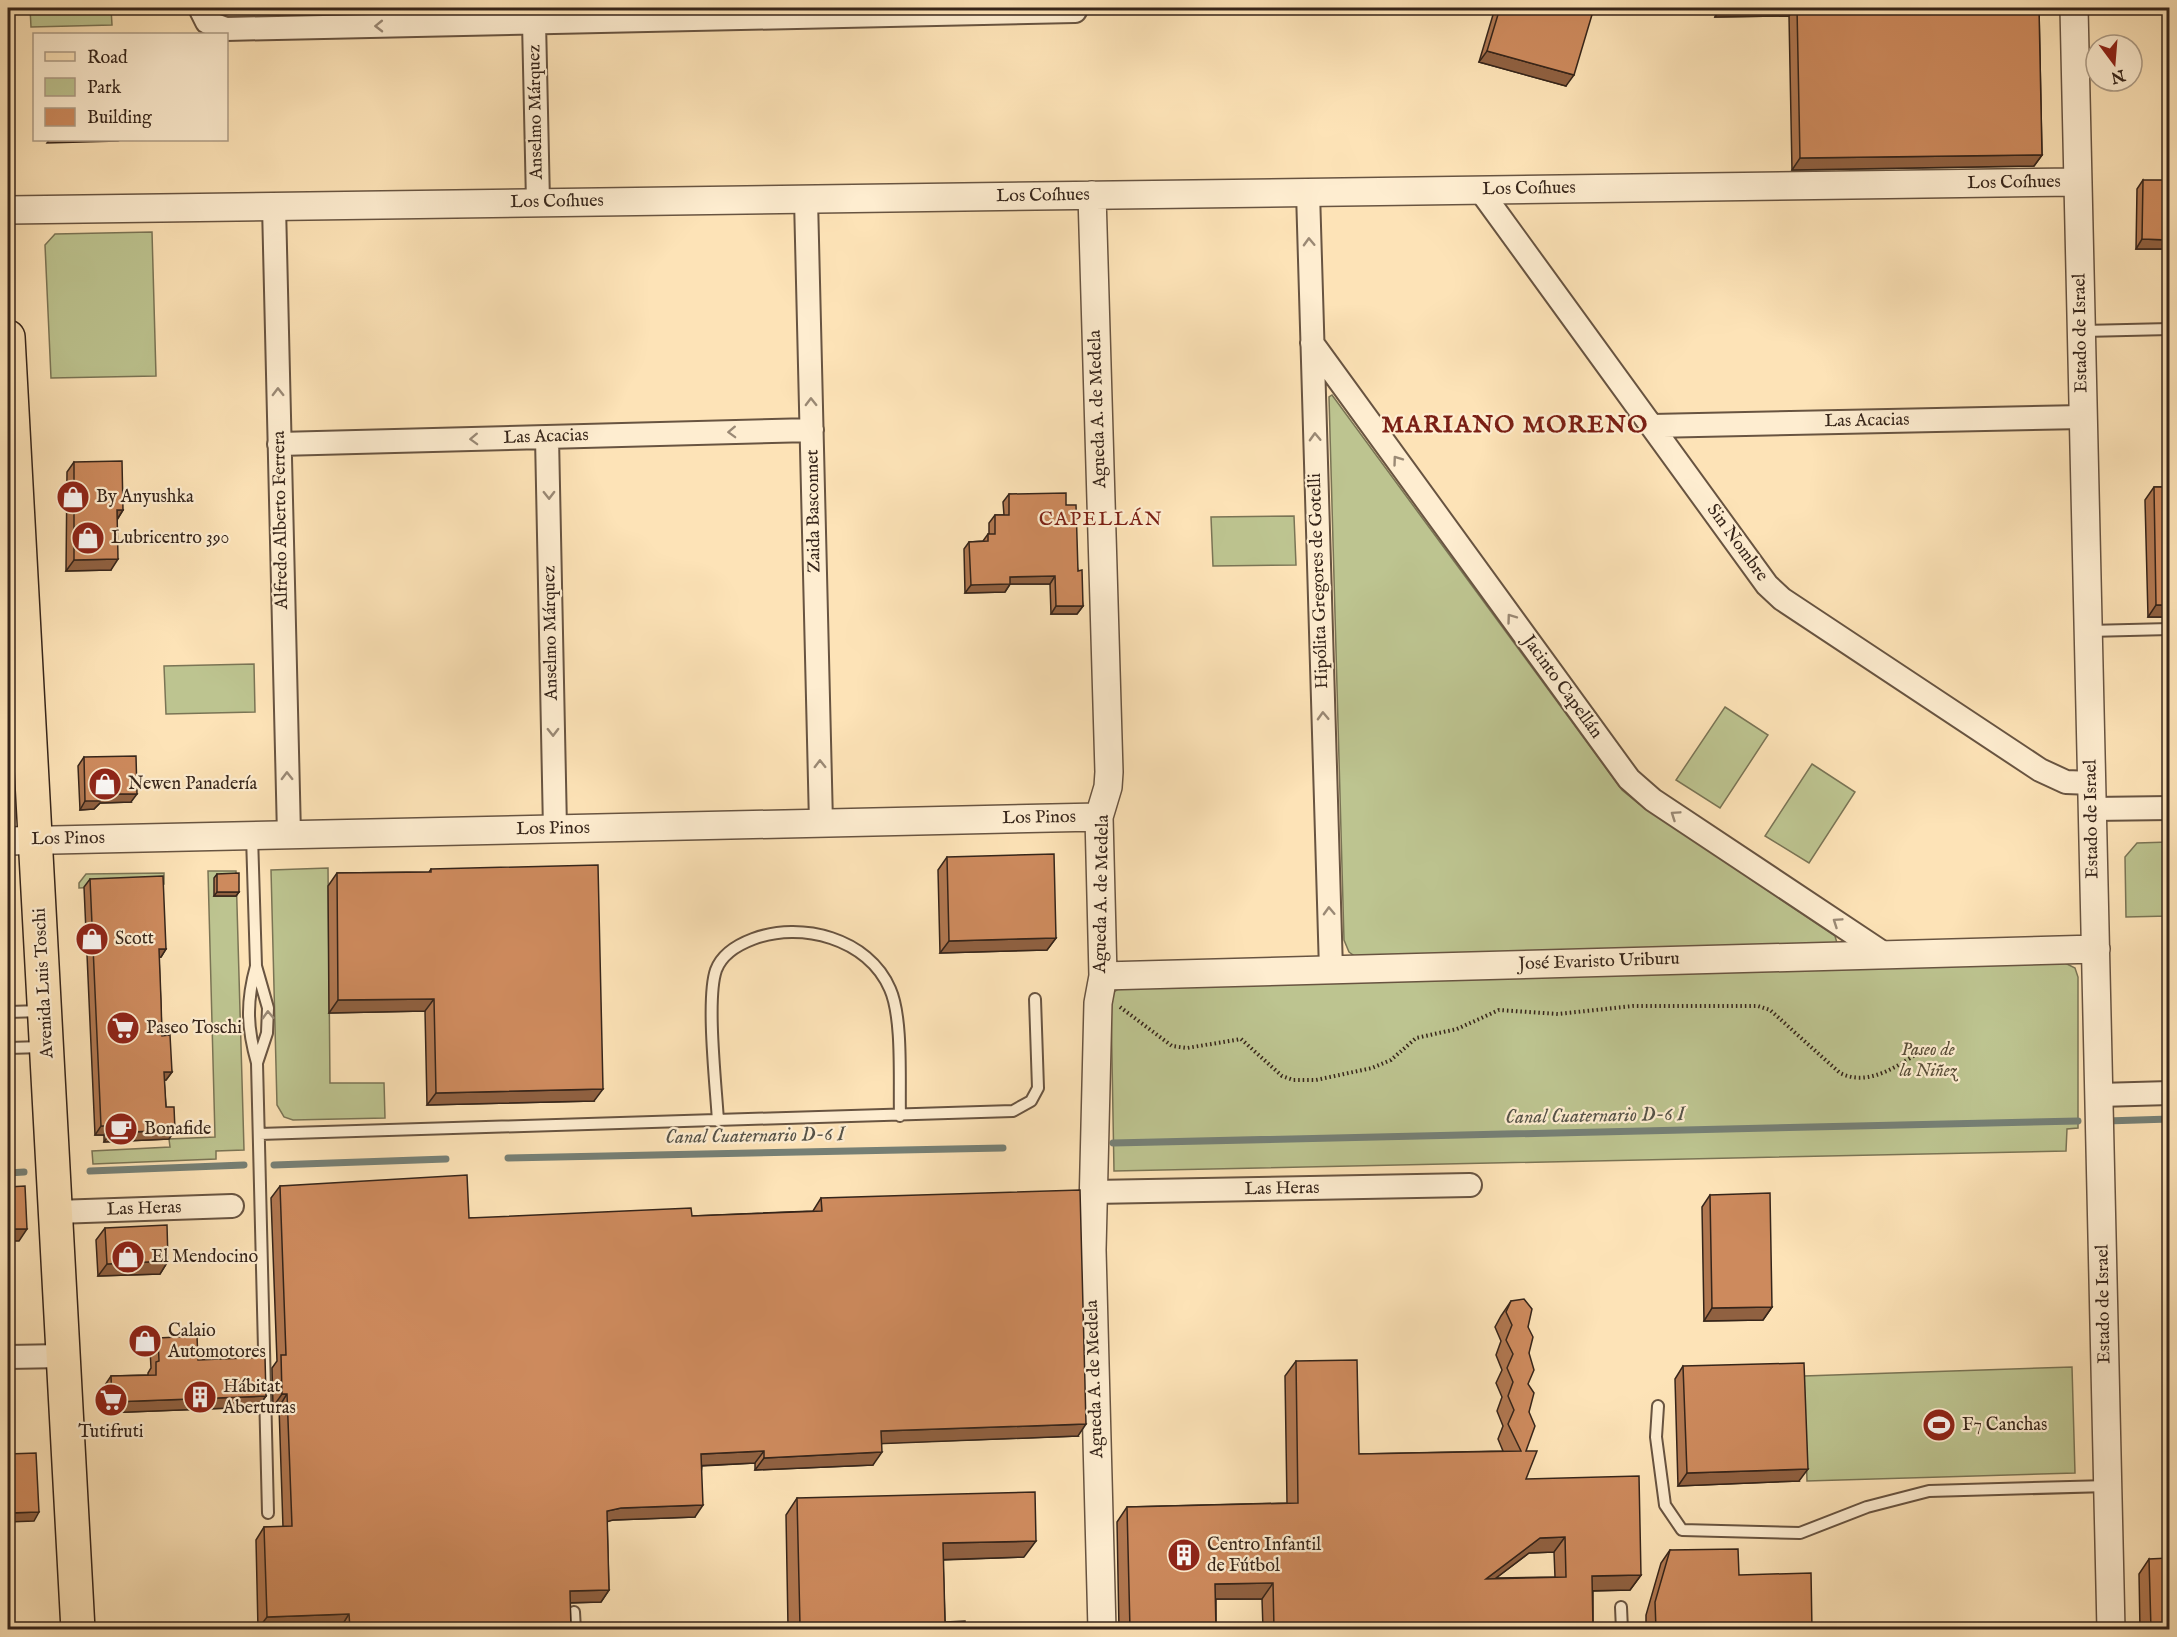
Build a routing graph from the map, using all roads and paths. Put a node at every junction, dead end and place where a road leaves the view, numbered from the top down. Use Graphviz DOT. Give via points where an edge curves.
graph roads {
  1 [pos="2074,8"];
  2 [pos="925,11"];
  3 [pos="1075,11"];
  4 [pos="752,13"];
  5 [pos="204,15"];
  6 [pos="534,22"];
  7 [pos="2078,182"];
  8 [pos="1480,190"];
  9 [pos="1308,192"];
  10 [pos="1092,195"];
  11 [pos="806,199"];
  12 [pos="538,202"];
  13 [pos="274,206"];
  14 [pos="8,210"];
  15 [pos="2169,329"];
  16 [pos="2081,331"];
  17 [pos="8,338"];
  18 [pos="1312,343"];
  19 [pos="2083,417"];
  20 [pos="1652,426"];
  21 [pos="812,430"];
  22 [pos="547,437"];
  23 [pos="279,444"];
  24 [pos="2169,629"];
  25 [pos="2088,631"];
  26 [pos="2091,783"];
  27 [pos="2169,808"];
  28 [pos="2092,810"];
  29 [pos="1100,817"];
  30 [pos="821,823"];
  31 [pos="555,829"];
  32 [pos="252,835"];
  33 [pos="289,835"];
  34 [pos="22,840"];
  35 [pos="2096,949"];
  36 [pos="1886,955"];
  37 [pos="256,966"];
  38 [pos="1331,970"];
  39 [pos="1107,988"];
  40 [pos="1035,999"];
  41 [pos="45,1011"];
  42 [pos="8,1012"];
  43 [pos="1931,1045"];
  44 [pos="47,1047"];
  45 [pos="8,1048"];
  46 [pos="257,1063"];
  47 [pos="2169,1093"];
  48 [pos="2099,1095"];
  49 [pos="900,1116"];
  50 [pos="718,1121"];
  51 [pos="259,1134"];
  52 [pos="1470,1185"];
  53 [pos="1093,1192"];
  54 [pos="232,1206"];
  55 [pos="56,1212"];
  56 [pos="63,1356"];
  57 [pos="8,1357"];
  58 [pos="1658,1406"];
  59 [pos="2108,1486"];
  60 [pos="268,1513"];
  61 [pos="1621,1607"];
  62 [pos="574,1612"];
  63 [pos="78,1629"];
  64 [pos="574,1629"];
  65 [pos="1102,1629"];
  66 [pos="1622,1629"];
  67 [pos="2111,1629"];
  1 -- 7 [label="street, Estado de Israel"];
  2 -- 3 [label="street"];
  2 -- 4 [label="street"];
  4 -- 6 [label="street"];
  6 -- 5 [label="street, one-way" via="226,29"];
  6 -- 12 [label="street, Anselmo Márquez"];
  7 -- 8 [label="street, Los Coíhues"];
  7 -- 16 [label="street, Estado de Israel"];
  8 -- 9 [label="street, Los Coíhues"];
  8 -- 20 [label="street, Sin Nombre"];
  9 -- 10 [label="street, Los Coíhues"];
  18 -- 9 [label="street, Hipólita Gregores de Gotelli, one-way"];
  10 -- 11 [label="street, Los Coíhues"];
  10 -- 29 [label="street, Agueda A. de Medela" via="1109,772"];
  11 -- 12 [label="street, Los Coíhues"];
  21 -- 11 [label="street, Zaida Basconnet, one-way"];
  12 -- 13 [label="street, Los Coíhues"];
  13 -- 14 [label="street, Los Coíhues"];
  23 -- 13 [label="street, Alfredo Alberto Ferrera, one-way"];
  15 -- 16 [label="lane"];
  16 -- 19 [label="street, Estado de Israel"];
  17 -- 34 [label="main road, Avenida Luis Toschi"];
  36 -- 18 [label="street, Jacinto Capellán, one-way" via="1653,800 1629,779"];
  38 -- 18 [label="street, Hipólita Gregores de Gotelli, one-way"];
  19 -- 20 [label="street, Las Acacias"];
  19 -- 25 [label="street, Estado de Israel"];
  20 -- 26 [label="street, Sin Nombre" via="1760,576 1782,599 2040,771 2066,782"];
  21 -- 22 [label="street, Las Acacias, one-way"];
  30 -- 21 [label="street, Zaida Basconnet, one-way"];
  22 -- 23 [label="street, Las Acacias, one-way"];
  22 -- 31 [label="street, Anselmo Márquez, one-way"];
  33 -- 23 [label="street, Alfredo Alberto Ferrera, one-way"];
  24 -- 25 [label="lane"];
  25 -- 26 [label="street, Estado de Israel"];
  26 -- 28 [label="street, Estado de Israel"];
  27 -- 28 [label="street"];
  28 -- 35 [label="street, Estado de Israel"];
  29 -- 30 [label="street, Los Pinos"];
  29 -- 39 [label="street, Agueda A. de Medela"];
  30 -- 31 [label="street, Los Pinos"];
  31 -- 33 [label="street, Los Pinos"];
  32 -- 33 [label="street, Los Pinos"];
  32 -- 34 [label="street, Los Pinos"];
  32 -- 37 [label="lane"];
  34 -- 41 [label="main road, Avenida Luis Toschi"];
  35 -- 36 [label="street, José Evaristo Uriburu"];
  35 -- 48 [label="street, Estado de Israel"];
  36 -- 38 [label="street, José Evaristo Uriburu"];
  37 -- 46 [label="lane" via="247,1016"];
  46 -- 37 [label="lane, one-way" via="269,1024 267,999"];
  38 -- 39 [label="street, José Evaristo Uriburu"];
  39 -- 43 [label="path" via="1166,1043 1186,1048 1241,1039 1277,1073 1300,1080 1341,1077 1372,1068 1391,1060 1416,1038 1457,1029 1499,1010 1568,1014 1641,1005 1758,1006 1770,1010 1840,1072 1851,1076 1878,1075"];
  39 -- 53 [label="street, Agueda A. de Medela" via="1098,1003"];
  40 -- 49 [label="lane" via="1039,1082 1026,1106 1005,1112"];
  41 -- 42 [label="lane"];
  41 -- 44 [label="main road, Avenida Luis Toschi"];
  44 -- 45 [label="lane"];
  44 -- 55 [label="main road, Avenida Luis Toschi"];
  46 -- 51 [label="lane"];
  47 -- 48 [label="street"];
  48 -- 59 [label="street, Estado de Israel"];
  49 -- 50 [label="lane"];
  49 -- 50 [label="lane" via="896,1015 884,977 848,945 815,934 781,932 736,947 717,969 712,996"];
  50 -- 51 [label="lane"];
  51 -- 60 [label="lane"];
  52 -- 53 [label="street, Las Heras"];
  53 -- 65 [label="street, Agueda A. de Medela"];
  54 -- 55 [label="street, Las Heras"];
  55 -- 56 [label="main road, Avenida Luis Toschi"];
  56 -- 57 [label="street"];
  56 -- 63 [label="main road, Avenida Luis Toschi"];
  58 -- 59 [label="lane" via="1656,1437 1665,1505 1682,1530 1800,1533 1867,1507 1929,1491"];
  59 -- 67 [label="street, Estado de Israel"];
  61 -- 66 [label="lane"];
  62 -- 64 [label="lane"];
}
